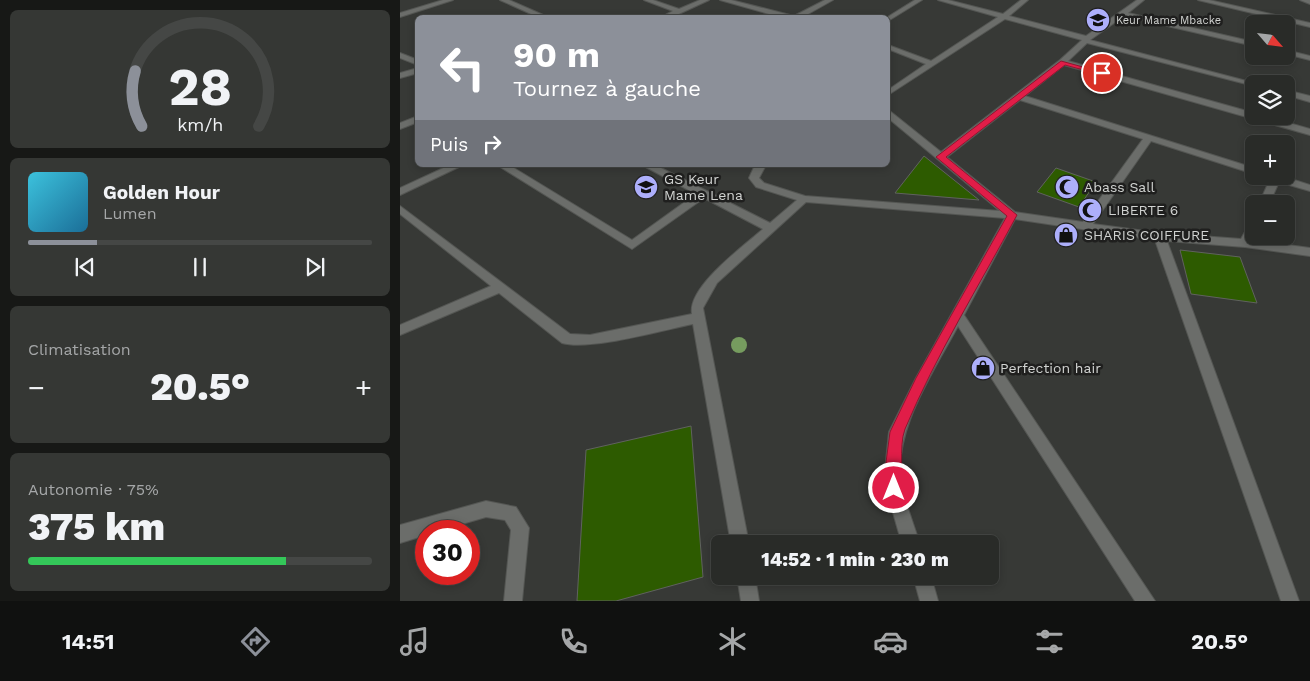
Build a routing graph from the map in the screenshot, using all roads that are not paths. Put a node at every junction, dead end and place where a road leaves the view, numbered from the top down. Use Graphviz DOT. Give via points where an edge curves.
graph roads {
  1 [pos="450,0"];
  2 [pos="503,0"];
  3 [pos="647,0"];
  4 [pos="706,0"];
  5 [pos="723,0"];
  6 [pos="830,0"];
  7 [pos="919,0"];
  8 [pos="942,0"];
  9 [pos="1024,0"];
  10 [pos="1141,0"];
  11 [pos="1201,0"];
  12 [pos="1237,0"];
  13 [pos="1303,0"];
  14 [pos="1310,2"];
  15 [pos="1231,7"];
  16 [pos="679,11"];
  17 [pos="535,13"];
  18 [pos="1125,14"];
  19 [pos="400,15"];
  20 [pos="530,15"];
  21 [pos="540,15"];
  22 [pos="670,15"];
  23 [pos="782,15"];
  24 [pos="800,15"];
  25 [pos="1004,16"];
  26 [pos="890,18"];
  27 [pos="1310,25"];
  28 [pos="1086,40"];
  29 [pos="1245,42"];
  30 [pos="890,48"];
  31 [pos="1295,54"];
  32 [pos="1310,58"];
  33 [pos="1064,62"];
  34 [pos="932,64"];
  35 [pos="415,71"];
  36 [pos="400,76"];
  37 [pos="1245,82"];
  38 [pos="890,92"];
  39 [pos="1295,94"];
  40 [pos="1017,96"];
  41 [pos="1310,98"];
  42 [pos="1245,113"];
  43 [pos="890,116"];
  44 [pos="415,120"];
  45 [pos="1286,125"];
  46 [pos="400,126"];
  47 [pos="1310,132"];
  48 [pos="1149,137"];
  49 [pos="940,157"];
  50 [pos="454,167"];
  51 [pos="505,167"];
  52 [pos="651,167"];
  53 [pos="759,167"];
  54 [pos="1245,168"];
  55 [pos="1295,183"];
  56 [pos="1310,188"];
  57 [pos="400,192"];
  58 [pos="704,194"];
  59 [pos="804,199"];
  60 [pos="400,209"];
  61 [pos="1012,215"];
  62 [pos="1086,227"];
  63 [pos="770,228"];
  64 [pos="1160,237"];
  65 [pos="1245,243"];
  66 [pos="1259,245"];
  67 [pos="1310,252"];
  68 [pos="502,287"];
  69 [pos="958,316"];
  70 [pos="698,318"];
  71 [pos="400,330"];
  72 [pos="400,534"];
  73 [pos="738,535"];
  74 [pos="908,535"];
  75 [pos="747,585"];
  76 [pos="925,585"];
  77 [pos="513,601"];
  78 [pos="750,601"];
  79 [pos="929,601"];
  80 [pos="1146,601"];
  81 [pos="1290,601"];
  1 -- 19 [label="street"];
  2 -- 17 [label="street"];
  3 -- 16 [label="street"];
  4 -- 16 [label="street"];
  5 -- 23 [label="street"];
  6 -- 24 [label="street"];
  7 -- 26 [label="street"];
  8 -- 25 [label="street"];
  9 -- 25 [label="street"];
  10 -- 18 [label="street"];
  11 -- 15 [label="street"];
  12 -- 15 [label="street"];
  13 -- 14 [label="street"];
  15 -- 27 [label="street"];
  16 -- 22 [label="street"];
  17 -- 20 [label="street"];
  17 -- 21 [label="street"];
  18 -- 28 [label="street"];
  18 -- 29 [label="street"];
  25 -- 28 [label="street"];
  25 -- 34 [label="street"];
  28 -- 33 [label="street"];
  28 -- 37 [label="street"];
  30 -- 34 [label="street"];
  31 -- 32 [label="street"];
  33 -- 40 [label="street"];
  33 -- 42 [label="street"];
  34 -- 38 [label="street"];
  35 -- 36 [label="street"];
  39 -- 41 [label="street"];
  40 -- 48 [label="street"];
  40 -- 49 [label="street"];
  43 -- 49 [label="street"];
  44 -- 46 [label="street"];
  45 -- 47 [label="street"];
  48 -- 54 [label="street"];
  48 -- 62 [label="street"];
  49 -- 61 [label="street"];
  50 -- 57 [label="street"];
  51 -- 58 [label="street" via="632,245"];
  52 -- 58 [label="street"];
  53 -- 59 [label="street" via="754,178 760,186"];
  55 -- 56 [label="street"];
  58 -- 63 [label="street"];
  59 -- 61 [label="street"];
  59 -- 63 [label="street"];
  60 -- 68 [label="street"];
  61 -- 62 [label="street"];
  61 -- 69 [label="street"];
  62 -- 64 [label="street"];
  63 -- 70 [label="street" via="712,280 697,308"];
  64 -- 65 [label="street"];
  64 -- 81 [label="street"];
  66 -- 67 [label="street"];
  68 -- 70 [label="street" via="567,339 590,340"];
  68 -- 71 [label="street"];
  69 -- 74 [label="street" via="897,432 894,488"];
  69 -- 80 [label="street"];
  70 -- 73 [label="street"];
  72 -- 77 [label="street" via="486,509 510,513 520,528"];
  75 -- 78 [label="street"];
  76 -- 79 [label="street"];
}
